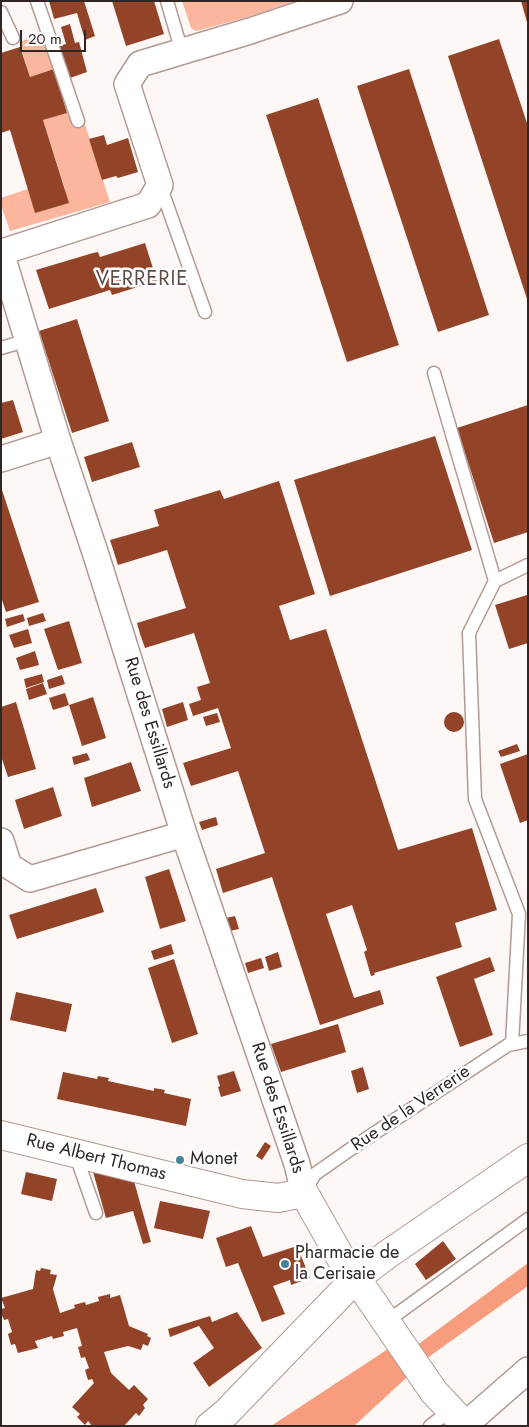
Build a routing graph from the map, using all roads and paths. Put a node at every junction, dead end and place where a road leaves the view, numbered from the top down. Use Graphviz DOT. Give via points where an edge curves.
graph roads {
  1 [pos="37,1"];
  2 [pos="167,1"];
  3 [pos="340,1"];
  4 [pos="1,12"];
  5 [pos="13,38"];
  6 [pos="182,52"];
  7 [pos="78,121"];
  8 [pos="160,185"];
  9 [pos="1,252"];
  10 [pos="205,312"];
  11 [pos="28,340"];
  12 [pos="1,348"];
  13 [pos="434,373"];
  14 [pos="58,441"];
  15 [pos="1,459"];
  16 [pos="528,565"];
  17 [pos="495,581"];
  18 [pos="184,834"];
  19 [pos="1,841"];
  20 [pos="528,1041"];
  21 [pos="512,1044"];
  22 [pos="3,1131"];
  23 [pos="75,1153"];
  24 [pos="528,1158"];
  25 [pos="304,1193"];
  26 [pos="96,1213"];
  27 [pos="528,1219"];
  28 [pos="356,1278"];
  29 [pos="388,1325"];
  30 [pos="528,1370"];
  31 [pos="449,1416"];
  32 [pos="210,1426"];
  1 -- 7 [label="lane"];
  2 -- 6 [label="lane"];
  3 -- 6 [label="street"];
  4 -- 5 [label="lane"];
  6 -- 8 [label="street" via="140,64 127,84"];
  8 -- 9 [label="street" via="148,205"];
  8 -- 10 [label="lane"];
  9 -- 11 [label="street, Rue des Essillards"];
  11 -- 12 [label="lane"];
  11 -- 14 [label="street, Rue des Essillards"];
  13 -- 17 [label="lane"];
  14 -- 15 [label="street"];
  14 -- 18 [label="street, Rue des Essillards"];
  16 -- 17 [label="lane"];
  17 -- 21 [label="lane" via="469,632 475,799 518,914"];
  18 -- 19 [label="street" via="30,879 9,866"];
  18 -- 25 [label="street, Rue des Essillards" via="297,1164"];
  20 -- 21 [label="lane, Rue de la Verrerie"];
  21 -- 25 [label="lane, Rue de la Verrerie" via="315,1174"];
  22 -- 23 [label="street, Rue Albert Thomas"];
  23 -- 25 [label="street, Rue Albert Thomas" via="242,1194 278,1198"];
  23 -- 26 [label="lane"];
  24 -- 28 [label="street"];
  25 -- 28 [label="street" via="342,1260"];
  27 -- 29 [label="lane"];
  28 -- 29 [label="street"];
  28 -- 32 [label="street"];
  29 -- 31 [label="street"];
  30 -- 31 [label="street"];
}
